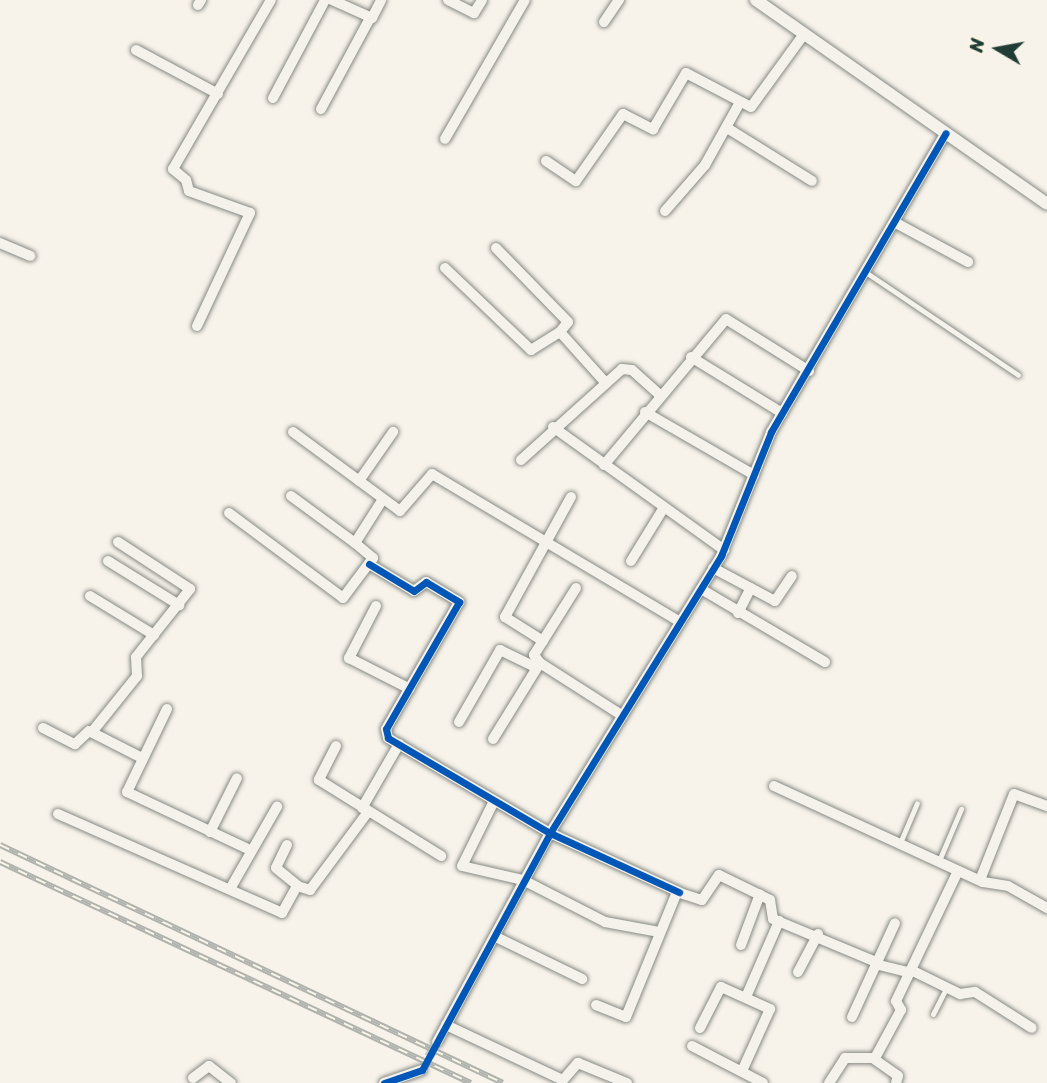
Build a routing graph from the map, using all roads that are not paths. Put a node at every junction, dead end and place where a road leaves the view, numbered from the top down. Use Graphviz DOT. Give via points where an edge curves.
graph roads {
  1 [pos="271,0"];
  2 [pos="325,0"];
  3 [pos="332,0"];
  4 [pos="382,0"];
  5 [pos="448,0"];
  6 [pos="482,0"];
  7 [pos="525,0"];
  8 [pos="619,0"];
  9 [pos="756,0"];
  10 [pos="370,18"];
  11 [pos="604,22"];
  12 [pos="804,34"];
  13 [pos="136,50"];
  14 [pos="218,94"];
  15 [pos="273,98"];
  16 [pos="739,104"];
  17 [pos="321,109"];
  18 [pos="727,128"];
  19 [pos="946,133"];
  20 [pos="445,139"];
  21 [pos="546,161"];
  22 [pos="812,181"];
  23 [pos="1047,204"];
  24 [pos="665,211"];
  25 [pos="896,223"];
  26 [pos="0,243"];
  27 [pos="496,248"];
  28 [pos="30,256"];
  29 [pos="968,262"];
  30 [pos="445,268"];
  31 [pos="867,273"];
  32 [pos="197,326"];
  33 [pos="559,332"];
  34 [pos="691,357"];
  35 [pos="808,371"];
  36 [pos="1018,375"];
  37 [pos="605,382"];
  38 [pos="659,394"];
  39 [pos="645,412"];
  40 [pos="782,413"];
  41 [pos="553,427"];
  42 [pos="293,432"];
  43 [pos="393,432"];
  44 [pos="521,460"];
  45 [pos="604,465"];
  46 [pos="754,475"];
  47 [pos="359,481"];
  48 [pos="291,496"];
  49 [pos="571,497"];
  50 [pos="383,499"];
  51 [pos="663,509"];
  52 [pos="229,513"];
  53 [pos="118,541"];
  54 [pos="355,543"];
  55 [pos="545,544"];
  56 [pos="723,550"];
  57 [pos="108,561"];
  58 [pos="631,561"];
  59 [pos="369,564"];
  60 [pos="713,568"];
  61 [pos="792,576"];
  62 [pos="576,588"];
  63 [pos="751,588"];
  64 [pos="701,589"];
  65 [pos="90,596"];
  66 [pos="179,605"];
  67 [pos="376,606"];
  68 [pos="737,613"];
  69 [pos="680,622"];
  70 [pos="154,635"];
  71 [pos="543,641"];
  72 [pos="825,662"];
  73 [pos="538,665"];
  74 [pos="410,689"];
  75 [pos="167,709"];
  76 [pos="623,716"];
  77 [pos="459,722"];
  78 [pos="43,728"];
  79 [pos="92,732"];
  80 [pos="493,739"];
  81 [pos="399,744"];
  82 [pos="336,746"];
  83 [pos="142,758"];
  84 [pos="237,778"];
  85 [pos="774,786"];
  86 [pos="494,800"];
  87 [pos="917,803"];
  88 [pos="1047,806"];
  89 [pos="276,807"];
  90 [pos="961,809"];
  91 [pos="365,810"];
  92 [pos="58,814"];
  93 [pos="210,832"];
  94 [pos="550,833"];
  95 [pos="287,845"];
  96 [pos="900,846"];
  97 [pos="250,850"];
  98 [pos="441,856"];
  99 [pos="938,863"];
  100 [pos="958,871"];
  101 [pos="523,880"];
  102 [pos="980,880"];
  103 [pos="299,886"];
  104 [pos="230,889"];
  105 [pos="679,891"];
  106 [pos="760,894"];
  107 [pos="1047,908"];
  108 [pos="779,921"];
  109 [pos="895,923"];
  110 [pos="659,932"];
  111 [pos="818,934"];
  112 [pos="496,937"];
  113 [pos="741,945"];
  114 [pos="875,963"];
  115 [pos="911,971"];
  116 [pos="798,972"];
  117 [pos="582,979"];
  118 [pos="946,988"];
  119 [pos="746,997"];
  120 [pos="596,1005"];
  121 [pos="933,1014"];
  122 [pos="852,1017"];
  123 [pos="446,1025"];
  124 [pos="700,1028"];
  125 [pos="1032,1028"];
  126 [pos="437,1042"];
  127 [pos="692,1046"];
  128 [pos="874,1059"];
  129 [pos="422,1070"];
  130 [pos="742,1071"];
  131 [pos="193,1078"];
  132 [pos="405,1082"];
  133 [pos="231,1083"];
  134 [pos="384,1083"];
  135 [pos="627,1083"];
  136 [pos="763,1083"];
  137 [pos="830,1083"];
  138 [pos="896,1083"];
  1 -- 14 [label="street"];
  2 -- 15 [label="street"];
  3 -- 10 [label="street"];
  4 -- 10 [label="street"];
  5 -- 6 [label="street" via="474,13"];
  7 -- 20 [label="street"];
  8 -- 11 [label="street"];
  9 -- 12 [label="street"];
  10 -- 17 [label="street"];
  12 -- 16 [label="street" via="751,107"];
  12 -- 19 [label="street"];
  13 -- 14 [label="street"];
  14 -- 32 [label="street" via="173,171 186,180 188,191 250,213"];
  16 -- 18 [label="street"];
  16 -- 21 [label="street" via="686,73 653,129 623,114 576,181"];
  18 -- 22 [label="street"];
  18 -- 24 [label="street" via="705,165"];
  19 -- 23 [label="street"];
  19 -- 25 [label="street"];
  25 -- 29 [label="street"];
  25 -- 31 [label="street"];
  26 -- 28 [label="street"];
  27 -- 33 [label="street" via="567,321"];
  30 -- 33 [label="street" via="531,351"];
  31 -- 35 [label="street"];
  31 -- 36 [label="lane"];
  33 -- 37 [label="street"];
  34 -- 35 [label="street" via="722,321 730,319"];
  34 -- 38 [label="street"];
  34 -- 40 [label="street"];
  35 -- 40 [label="street"];
  37 -- 38 [label="street" via="629,368"];
  37 -- 41 [label="street"];
  38 -- 39 [label="street"];
  39 -- 45 [label="street"];
  39 -- 46 [label="street"];
  40 -- 46 [label="street"];
  41 -- 44 [label="street"];
  41 -- 45 [label="street"];
  42 -- 47 [label="street"];
  43 -- 47 [label="street"];
  45 -- 51 [label="street"];
  46 -- 56 [label="street"];
  47 -- 50 [label="street"];
  48 -- 54 [label="street"];
  49 -- 55 [label="street"];
  50 -- 54 [label="street"];
  50 -- 55 [label="street" via="401,511 432,474"];
  51 -- 56 [label="street"];
  51 -- 58 [label="street"];
  52 -- 59 [label="street" via="342,597"];
  53 -- 66 [label="street" via="190,587"];
  54 -- 59 [label="street" via="372,555"];
  55 -- 69 [label="street"];
  55 -- 71 [label="street" via="505,617"];
  56 -- 60 [label="street"];
  57 -- 66 [label="street"];
  59 -- 74 [label="street" via="414,591 426,582 459,602"];
  60 -- 63 [label="street"];
  60 -- 64 [label="street"];
  61 -- 63 [label="street" via="777,600"];
  62 -- 71 [label="street"];
  63 -- 68 [label="street"];
  64 -- 68 [label="street"];
  64 -- 69 [label="street"];
  65 -- 70 [label="street"];
  66 -- 70 [label="street"];
  67 -- 74 [label="street" via="349,658"];
  68 -- 72 [label="street"];
  69 -- 76 [label="street"];
  70 -- 79 [label="street" via="134,661 136,676"];
  71 -- 73 [label="street" via="534,656"];
  73 -- 76 [label="street"];
  73 -- 77 [label="street" via="500,650"];
  73 -- 80 [label="street"];
  74 -- 81 [label="street" via="386,729 388,738"];
  75 -- 83 [label="street"];
  76 -- 94 [label="street"];
  78 -- 79 [label="street" via="75,744 85,731"];
  79 -- 83 [label="street"];
  81 -- 86 [label="street"];
  81 -- 91 [label="street"];
  82 -- 91 [label="street" via="319,780"];
  83 -- 93 [label="street" via="127,792"];
  84 -- 93 [label="street"];
  85 -- 96 [label="street" via="860,822"];
  86 -- 94 [label="street"];
  86 -- 101 [label="street" via="462,866"];
  87 -- 96 [label="lane"];
  88 -- 102 [label="street" via="1014,793"];
  89 -- 97 [label="street"];
  90 -- 99 [label="lane"];
  91 -- 98 [label="street"];
  91 -- 103 [label="street" via="310,891"];
  92 -- 104 [label="street"];
  93 -- 97 [label="street"];
  94 -- 101 [label="street"];
  94 -- 105 [label="street"];
  95 -- 103 [label="street" via="276,868"];
  96 -- 99 [label="street"];
  97 -- 104 [label="street"];
  99 -- 100 [label="street"];
  100 -- 102 [label="street"];
  100 -- 115 [label="street"];
  101 -- 110 [label="street" via="600,920"];
  101 -- 112 [label="street"];
  102 -- 107 [label="street" via="1008,886"];
  103 -- 104 [label="street" via="282,913"];
  105 -- 106 [label="street" via="702,900 721,875"];
  105 -- 110 [label="street"];
  106 -- 108 [label="street" via="770,900 772,917"];
  106 -- 113 [label="street"];
  108 -- 111 [label="street"];
  108 -- 119 [label="street"];
  109 -- 114 [label="street"];
  110 -- 120 [label="street" via="626,1017"];
  111 -- 114 [label="street"];
  111 -- 116 [label="street"];
  112 -- 117 [label="street"];
  112 -- 123 [label="street"];
  114 -- 115 [label="street"];
  114 -- 122 [label="street"];
  115 -- 118 [label="street"];
  115 -- 128 [label="street" via="896,1001 901,1010"];
  118 -- 121 [label="lane"];
  118 -- 125 [label="street" via="963,995 975,992"];
  119 -- 124 [label="street" via="721,987"];
  119 -- 130 [label="street" via="772,1012"];
  123 -- 126 [label="street"];
  123 -- 135 [label="street" via="563,1080 578,1063"];
  127 -- 130 [label="street"];
  128 -- 137 [label="street" via="863,1054 856,1062 845,1058"];
  128 -- 138 [label="street" via="897,1075"];
  129 -- 132 [label="street"];
  130 -- 136 [label="street"];
  131 -- 133 [label="street" via="209,1066"];
  132 -- 134 [label="street"];
}
